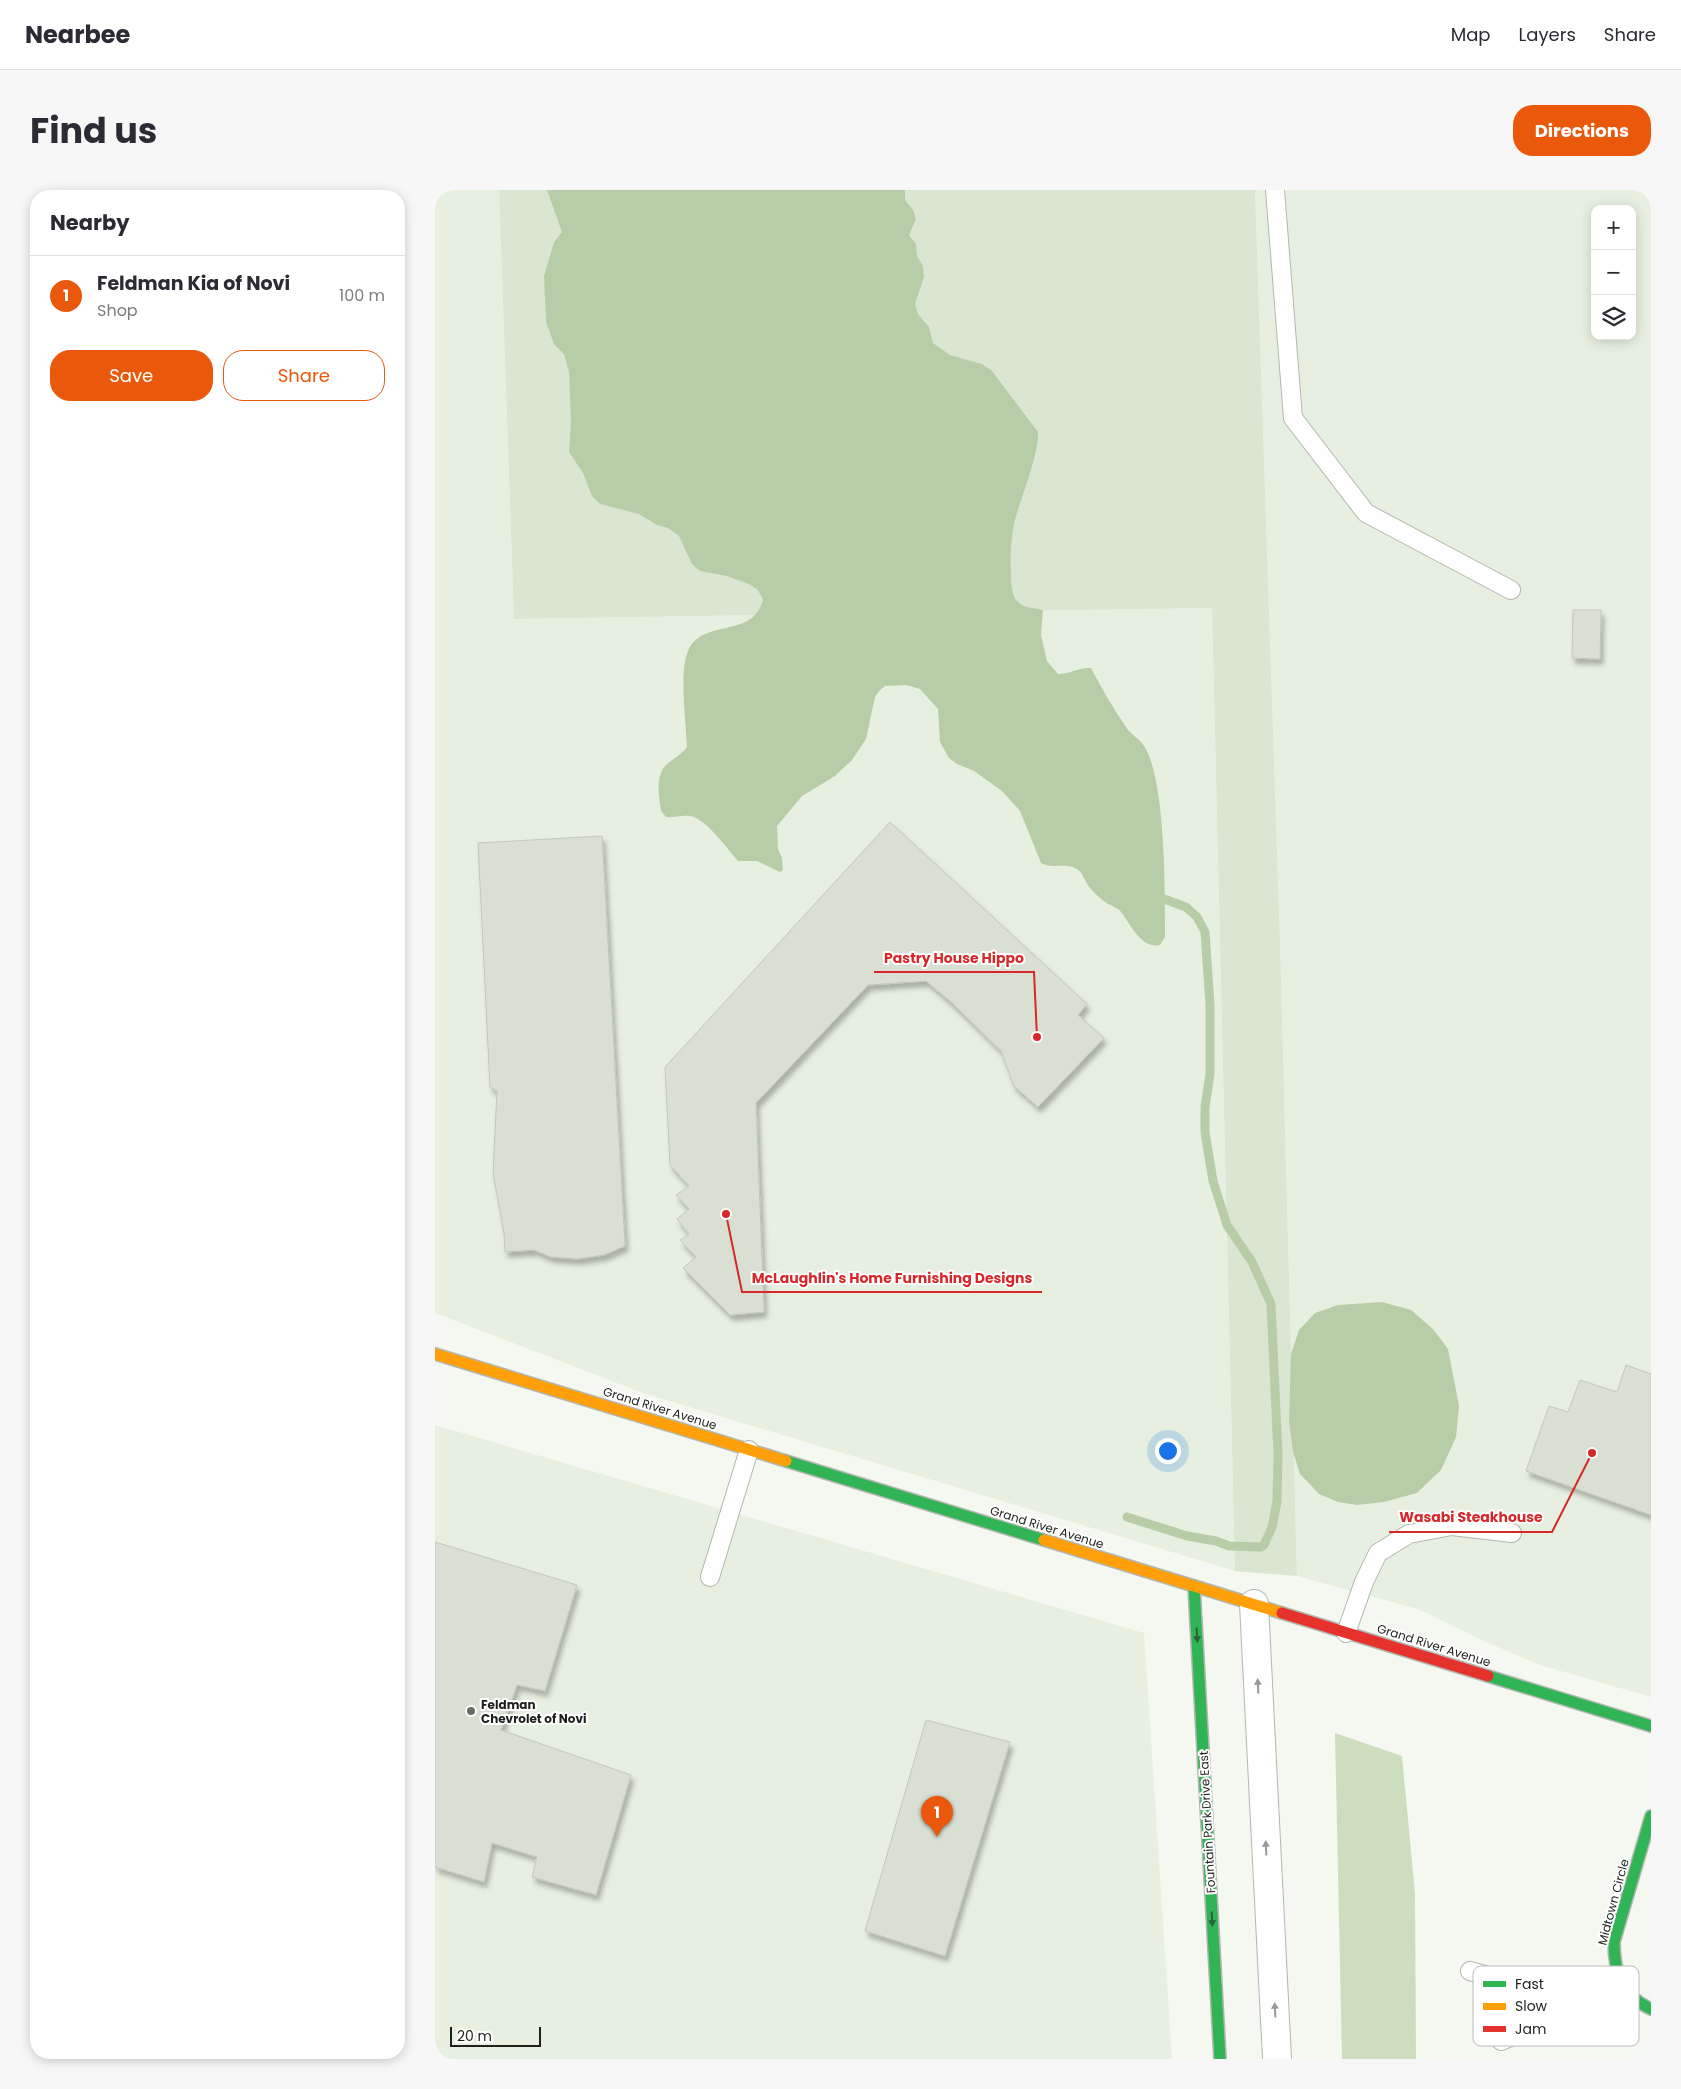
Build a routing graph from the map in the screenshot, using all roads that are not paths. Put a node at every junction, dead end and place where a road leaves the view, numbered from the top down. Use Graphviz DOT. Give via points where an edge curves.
graph roads {
  1 [pos="1275,190"];
  2 [pos="1511,590"];
  3 [pos="435,1355"];
  4 [pos="749,1450"];
  5 [pos="1512,1533"];
  6 [pos="710,1577"];
  7 [pos="1194,1586"];
  8 [pos="1254,1604"];
  9 [pos="1346,1633"];
  10 [pos="1651,1726"];
  11 [pos="1651,1816"];
  12 [pos="1614,1966"];
  13 [pos="1470,1971"];
  14 [pos="1473,1972"];
  15 [pos="1639,2002"];
  16 [pos="1651,2009"];
  17 [pos="1220,2059"];
  18 [pos="1277,2059"];
  1 -- 2 [label="lane" via="1293,418 1366,513"];
  3 -- 4 [label="main road, Grand River Avenue"];
  4 -- 6 [label="lane"];
  4 -- 7 [label="main road, Grand River Avenue"];
  5 -- 9 [label="lane" via="1451,1526 1409,1534 1378,1554"];
  7 -- 8 [label="main road, Grand River Avenue"];
  7 -- 17 [label="main road, Fountain Park Drive East, one-way"];
  8 -- 9 [label="main road, Grand River Avenue"];
  18 -- 8 [label="street, one-way"];
  9 -- 10 [label="main road, Grand River Avenue"];
  11 -- 12 [label="main road, Midtown Circle" via="1614,1942"];
  13 -- 14 [label="lane"];
  15 -- 16 [label="main road"];
}
